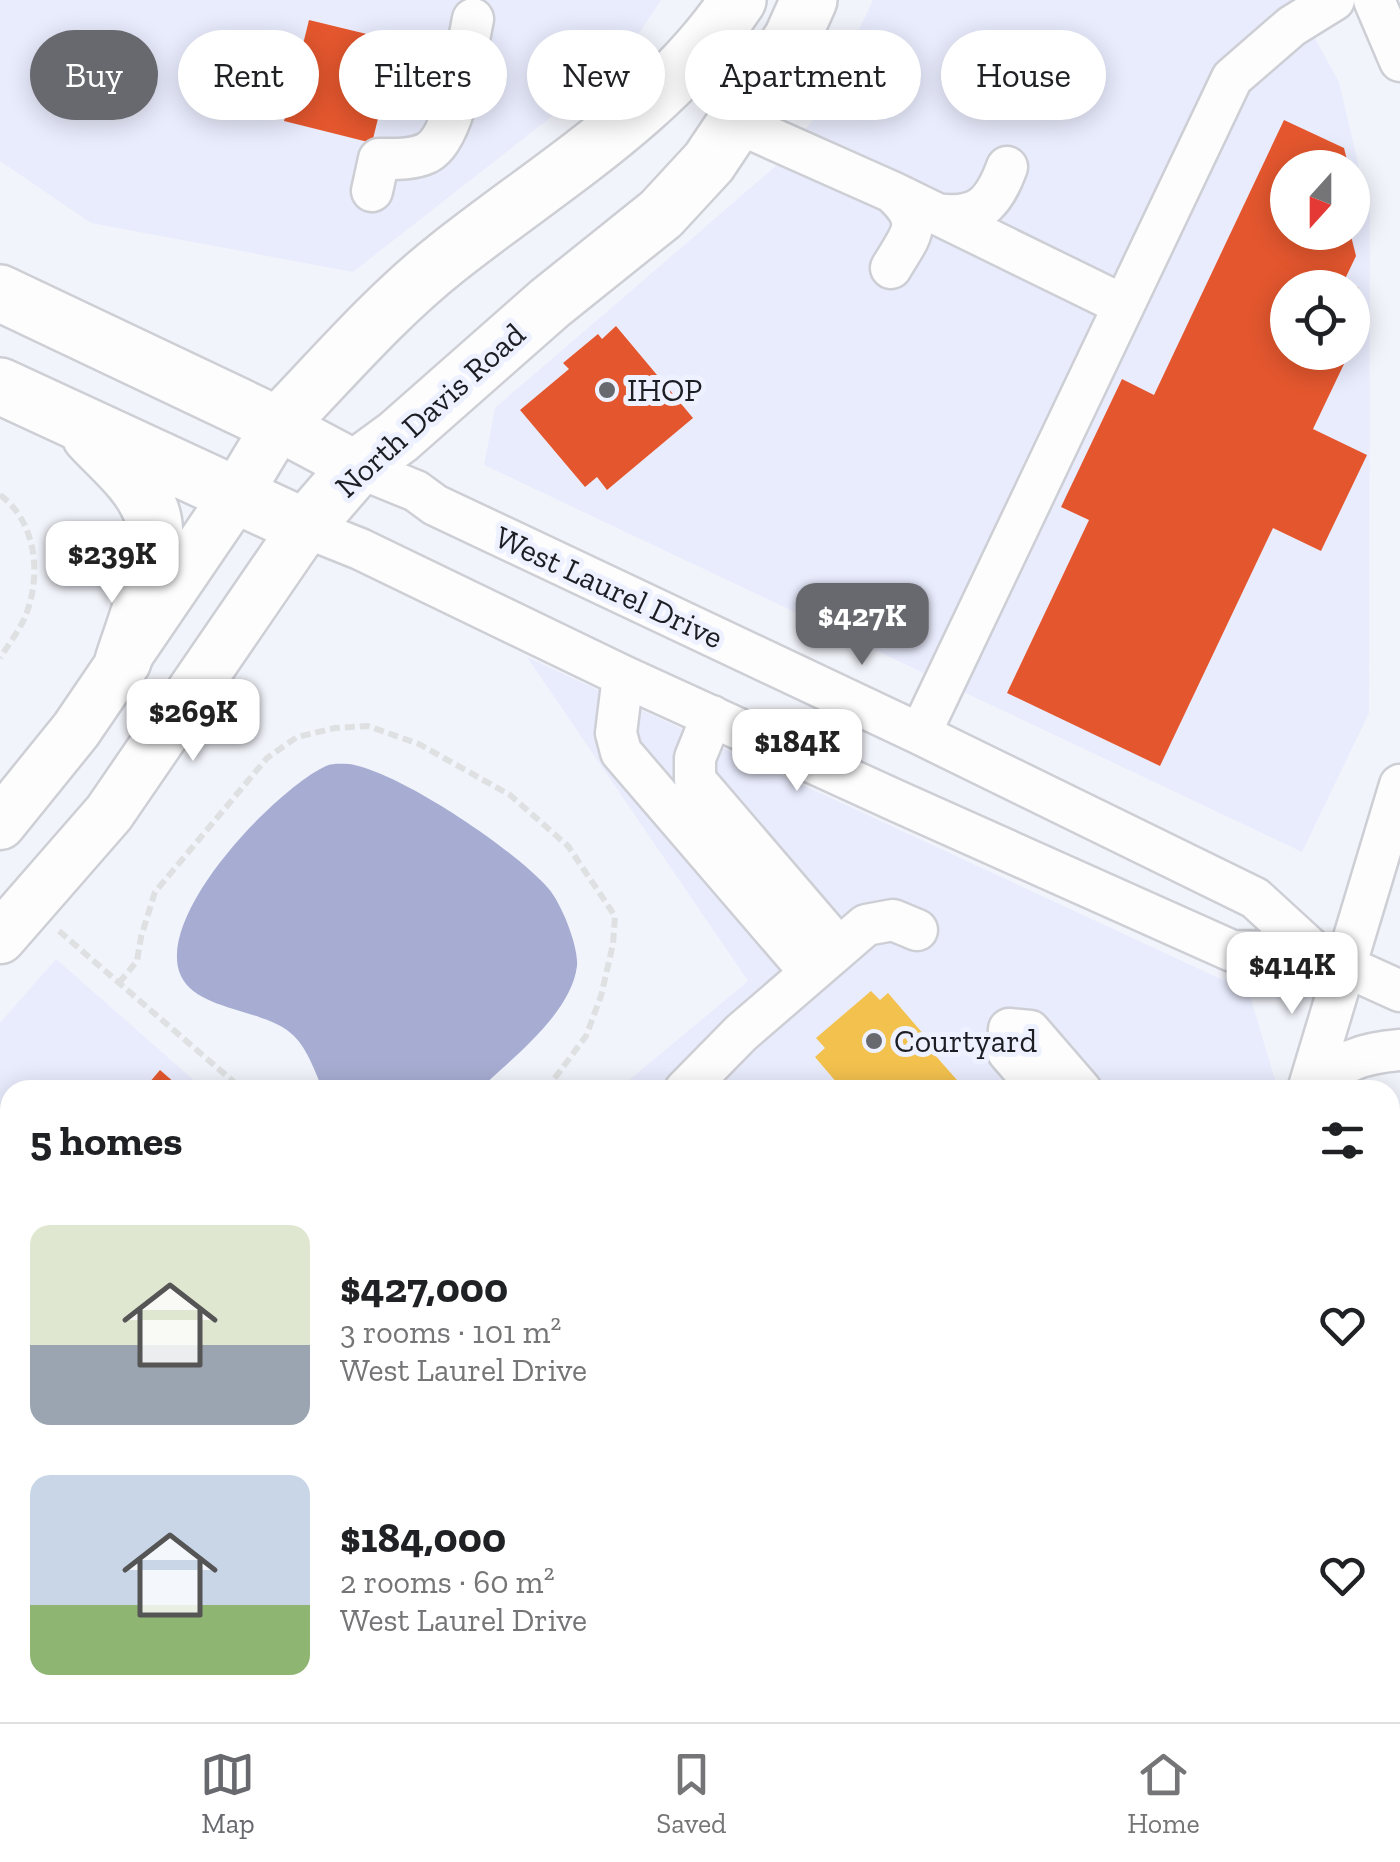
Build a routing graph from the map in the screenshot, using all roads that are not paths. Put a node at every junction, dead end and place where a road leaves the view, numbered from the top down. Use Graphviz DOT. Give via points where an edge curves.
graph roads {
  1 [pos="738,0"];
  2 [pos="809,0"];
  3 [pos="1334,0"];
  4 [pos="1374,0"];
  5 [pos="474,19"];
  6 [pos="1400,62"];
  7 [pos="735,122"];
  8 [pos="1007,167"];
  9 [pos="372,190"];
  10 [pos="892,192"];
  11 [pos="936,214"];
  12 [pos="891,268"];
  13 [pos="0,293"];
  14 [pos="1123,304"];
  15 [pos="0,386"];
  16 [pos="74,420"];
  17 [pos="278,425"];
  18 [pos="358,467"];
  19 [pos="236,495"];
  20 [pos="305,527"];
  21 [pos="123,661"];
  22 [pos="623,676"];
  23 [pos="712,716"];
  24 [pos="920,734"];
  25 [pos="1400,785"];
  26 [pos="0,824"];
  27 [pos="917,930"];
  28 [pos="0,938"];
  29 [pos="1329,958"];
  30 [pos="824,960"];
  31 [pos="1400,991"];
  32 [pos="1400,1050"];
  33 [pos="1027,1074"];
  34 [pos="695,1080"];
  35 [pos="1072,1080"];
  36 [pos="1310,1080"];
  37 [pos="1324,1080"];
  1 -- 17 [label="highway" via="711,41 652,102 443,260"];
  2 -- 7 [label="highway, North Davis Road" via="792,38"];
  3 -- 14 [label="street" via="1232,78"];
  4 -- 6 [label="street"];
  5 -- 9 [label="street" via="444,136 427,152 379,159"];
  7 -- 10 [label="street"];
  7 -- 18 [label="highway, North Davis Road" via="661,214"];
  8 -- 11 [label="street" via="980,209 956,217"];
  10 -- 11 [label="street"];
  10 -- 12 [label="street" via="914,224"];
  11 -- 14 [label="street"];
  13 -- 17 [label="highway, West Laurel Drive"];
  14 -- 24 [label="street"];
  15 -- 16 [label="highway"];
  16 -- 19 [label="highway"];
  16 -- 21 [label="highway" via="152,512 145,592"];
  17 -- 18 [label="main road, West Laurel Drive"];
  17 -- 19 [label="main road"];
  18 -- 20 [label="highway, North Davis Road"];
  18 -- 24 [label="street, West Laurel Drive"];
  19 -- 20 [label="highway"];
  19 -- 21 [label="main road"];
  20 -- 22 [label="street"];
  20 -- 28 [label="main road, North Davis Road" via="109,813"];
  21 -- 26 [label="main road"];
  22 -- 23 [label="street"];
  22 -- 30 [label="street" via="616,733 621,752"];
  23 -- 29 [label="street" via="1232,950"];
  23 -- 30 [label="street" via="694,780"];
  24 -- 29 [label="street, West Laurel Drive" via="1255,898"];
  25 -- 29 [label="street"];
  27 -- 30 [label="street" via="876,921"];
  29 -- 31 [label="street"];
  29 -- 36 [label="street"];
  30 -- 34 [label="street"];
  32 -- 37 [label="street" via="1361,1056"];
  33 -- 35 [label="street" via="1008,1052 1009,1029 1030,1031"];
}
